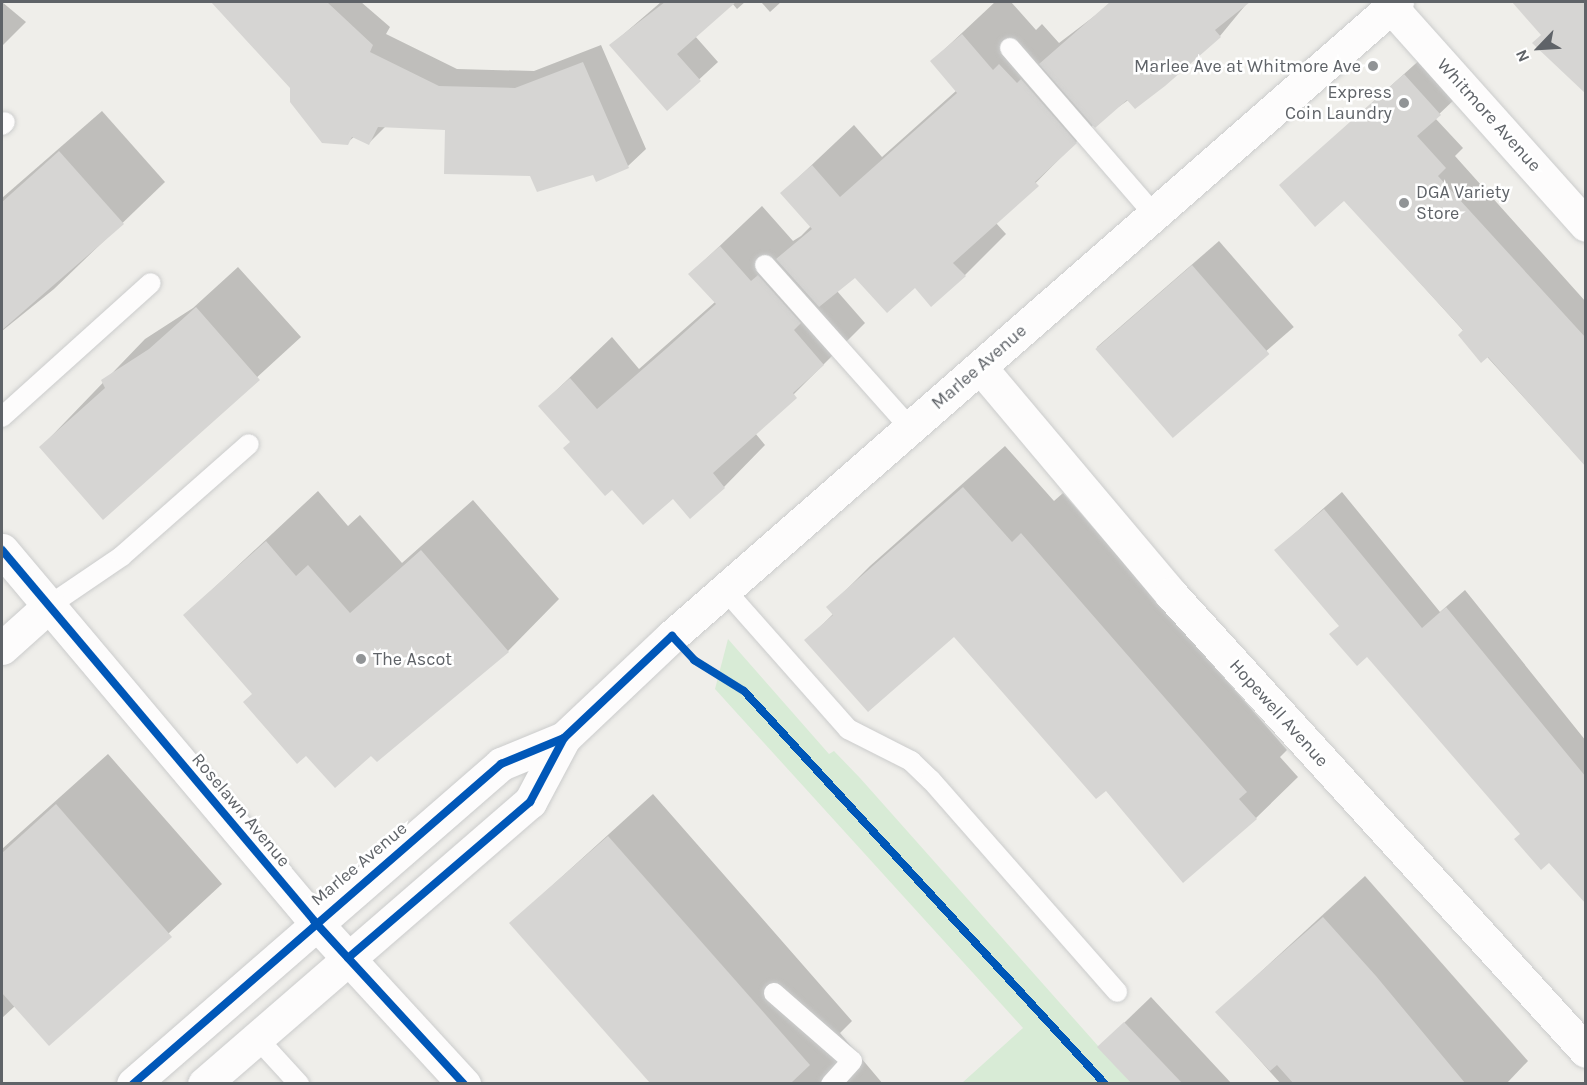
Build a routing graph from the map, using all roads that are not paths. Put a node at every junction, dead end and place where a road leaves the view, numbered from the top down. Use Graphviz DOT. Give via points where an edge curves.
graph roads {
  1 [pos="1394,4"];
  2 [pos="1010,48"];
  3 [pos="1152,212"];
  4 [pos="1586,225"];
  5 [pos="765,265"];
  6 [pos="151,283"];
  7 [pos="980,367"];
  8 [pos="2,417"];
  9 [pos="910,428"];
  10 [pos="249,444"];
  11 [pos="2,550"];
  12 [pos="727,592"];
  13 [pos="50,605"];
  14 [pos="2,648"];
  15 [pos="564,738"];
  16 [pos="314,921"];
  17 [pos="348,958"];
  18 [pos="1116,992"];
  19 [pos="774,993"];
  20 [pos="256,1037"];
  21 [pos="1586,1052"];
  22 [pos="133,1083"];
  23 [pos="204,1083"];
  24 [pos="299,1083"];
  25 [pos="464,1083"];
  26 [pos="831,1083"];
  1 -- 3 [label="street, Marlee Avenue"];
  1 -- 4 [label="street, Whitmore Avenue"];
  2 -- 3 [label="lane"];
  3 -- 7 [label="street, Marlee Avenue"];
  5 -- 9 [label="lane"];
  6 -- 8 [label="lane"];
  7 -- 9 [label="street, Marlee Avenue"];
  7 -- 21 [label="street, Hopewell Avenue" via="1171,594"];
  9 -- 12 [label="street, Marlee Avenue"];
  10 -- 13 [label="lane" via="122,556"];
  11 -- 13 [label="street, Roselawn Avenue"];
  12 -- 15 [label="street, Marlee Avenue"];
  12 -- 18 [label="lane" via="848,729 911,761 931,780"];
  13 -- 14 [label="street"];
  13 -- 16 [label="street, Roselawn Avenue"];
  15 -- 16 [label="street, Marlee Avenue" via="501,764"];
  15 -- 17 [label="street, Marlee Avenue" via="530,802"];
  16 -- 17 [label="street, Roselawn Avenue"];
  16 -- 22 [label="street, Marlee Avenue"];
  17 -- 20 [label="street, Marlee Avenue"];
  17 -- 25 [label="street, Roselawn Avenue"];
  19 -- 26 [label="lane" via="852,1060"];
  20 -- 23 [label="street, Marlee Avenue"];
  20 -- 24 [label="lane"];
}
